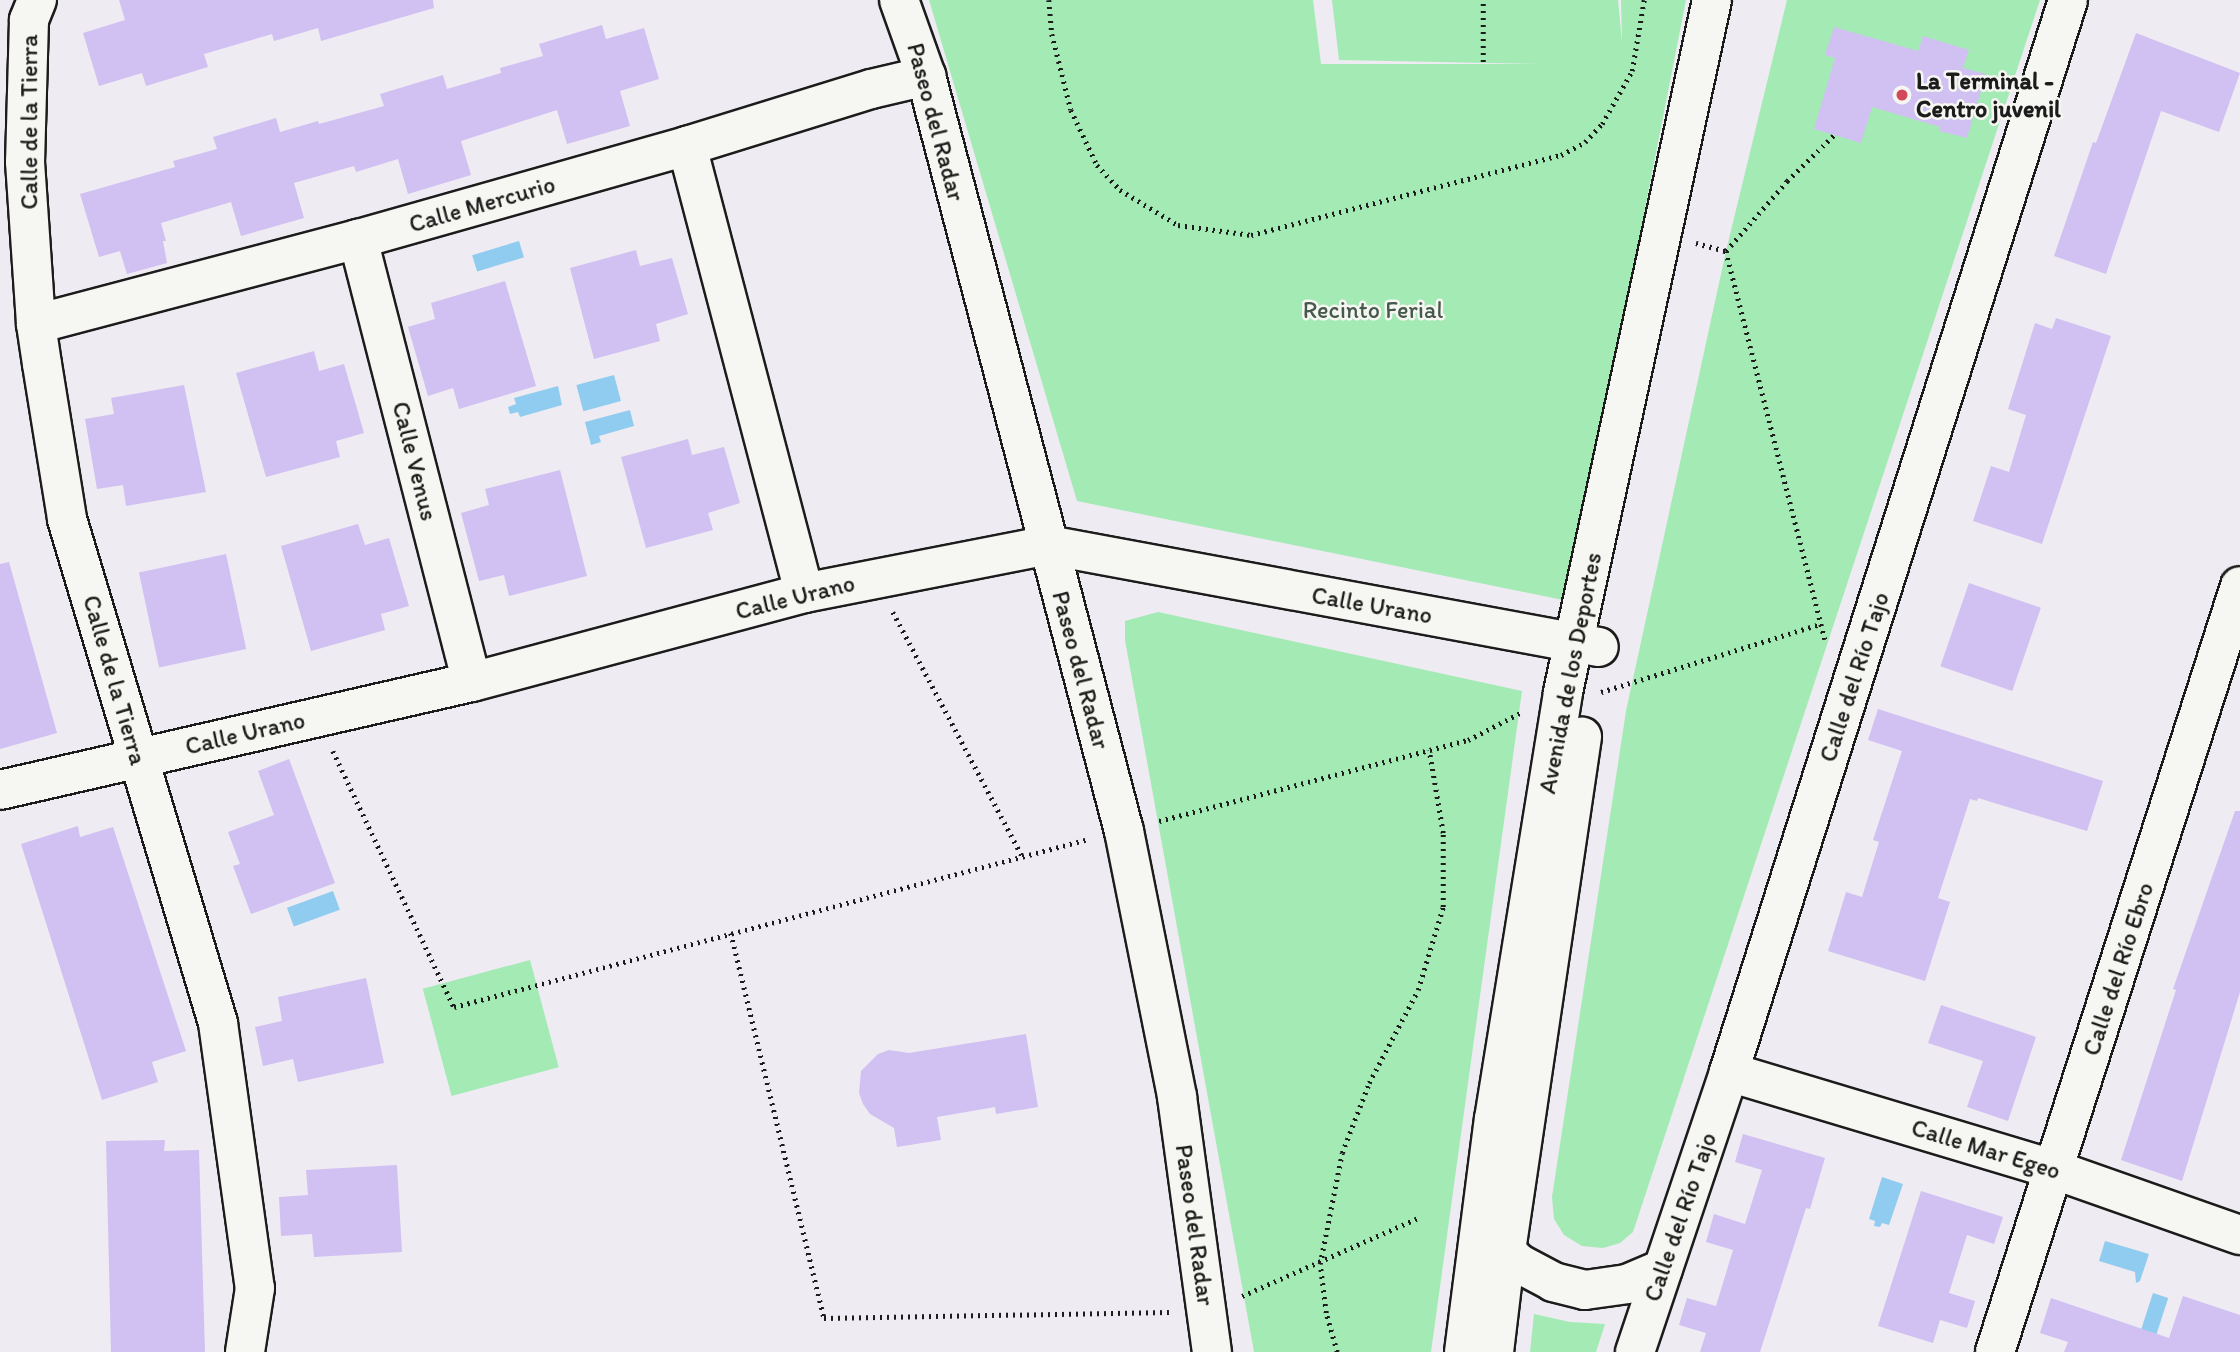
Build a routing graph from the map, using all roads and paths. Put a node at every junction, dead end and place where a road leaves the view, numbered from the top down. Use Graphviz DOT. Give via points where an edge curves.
graph roads {
  1 [pos="37,0"];
  2 [pos="899,0"];
  3 [pos="1049,0"];
  4 [pos="1483,0"];
  5 [pos="1644,0"];
  6 [pos="1712,0"];
  7 [pos="1740,0"];
  8 [pos="2068,0"];
  9 [pos="1483,62"];
  10 [pos="926,76"];
  11 [pos="1835,135"];
  12 [pos="687,146"];
  13 [pos="358,239"];
  14 [pos="1685,240"];
  15 [pos="1726,251"];
  16 [pos="36,324"];
  17 [pos="1048,545"];
  18 [pos="874,578"];
  19 [pos="2240,586"];
  20 [pos="804,593"];
  21 [pos="1821,625"];
  22 [pos="1586,644"];
  23 [pos="1827,648"];
  24 [pos="472,682"];
  25 [pos="1576,694"];
  26 [pos="317,717"];
  27 [pos="1429,750"];
  28 [pos="137,757"];
  29 [pos="0,790"];
  30 [pos="1124,831"];
  31 [pos="1022,856"];
  32 [pos="731,933"];
  33 [pos="1729,1072"];
  34 [pos="2055,1170"];
  35 [pos="1420,1217"];
  36 [pos="2240,1235"];
  37 [pos="1506,1251"];
  38 [pos="1320,1264"];
  39 [pos="1662,1269"];
  40 [pos="1206,1311"];
  41 [pos="245,1352"];
  42 [pos="1212,1352"];
  43 [pos="1337,1352"];
  44 [pos="1464,1352"];
  45 [pos="1494,1352"];
  46 [pos="1635,1352"];
  47 [pos="1995,1352"];
  1 -- 16 [label="street, Calle de la Tierra" via="29,20 25,162"];
  2 -- 10 [label="street, Paseo del Radar"];
  3 -- 5 [label="path" via="1052,34 1071,110 1097,165 1120,190 1178,225 1251,235 1561,155 1585,142 1602,124 1632,71"];
  4 -- 9 [label="path"];
  6 -- 22 [label="street, Avenida de los Deportes"];
  7 -- 14 [label="street, Avenida de los Deportes"];
  8 -- 33 [label="street, Calle del Río Tajo"];
  10 -- 12 [label="street, Calle Mercurio"];
  10 -- 17 [label="street, Paseo del Radar"];
  11 -- 15 [label="path"];
  12 -- 13 [label="street, Calle Mercurio"];
  12 -- 20 [label="street"];
  13 -- 16 [label="street, Calle Mercurio"];
  13 -- 24 [label="street, Calle Venus"];
  14 -- 15 [label="path"];
  14 -- 22 [label="street, Avenida de los Deportes"];
  15 -- 21 [label="path"];
  16 -- 28 [label="street, Calle de la Tierra" via="67,519"];
  17 -- 18 [label="street, Calle Urano"];
  17 -- 22 [label="street, Calle Urano"];
  17 -- 30 [label="street, Paseo del Radar"];
  18 -- 20 [label="street, Calle Urano"];
  18 -- 31 [label="path"];
  19 -- 34 [label="street, Calle del Río Ebro"];
  20 -- 24 [label="street, Calle Urano"];
  21 -- 23 [label="path"];
  21 -- 25 [label="path"];
  22 -- 25 [label="street, Avenida de los Deportes"];
  24 -- 26 [label="street, Calle Urano"];
  25 -- 27 [label="path" via="1468,740"];
  25 -- 37 [label="street, Avenida de los Deportes"];
  25 -- 44 [label="street, Avenida de los Deportes" via="1494,1119"];
  26 -- 28 [label="street, Calle Urano"];
  26 -- 32 [label="path" via="454,1007"];
  27 -- 30 [label="path"];
  27 -- 38 [label="path" via="1443,833 1443,908 1418,990 1369,1083 1342,1153"];
  28 -- 29 [label="street, Calle Urano"];
  28 -- 41 [label="street, Calle de la Tierra" via="218,1023 255,1288"];
  30 -- 31 [label="path"];
  30 -- 40 [label="street, Paseo del Radar" via="1177,1097"];
  31 -- 32 [label="path"];
  32 -- 40 [label="path" via="824,1318"];
  33 -- 34 [label="street, Calle Mar Egeo"];
  33 -- 39 [label="street, Calle del Río Tajo"];
  34 -- 36 [label="street, Calle Mar Egeo"];
  34 -- 47 [label="street, Calle del Río Ebro"];
  35 -- 38 [label="path"];
  37 -- 39 [label="street" via="1553,1282 1585,1290 1627,1284"];
  37 -- 45 [label="street, Avenida de los Deportes"];
  38 -- 40 [label="path"];
  38 -- 43 [label="path"];
  39 -- 46 [label="street, Calle del Río Tajo"];
  40 -- 42 [label="street, Paseo del Radar"];
}
